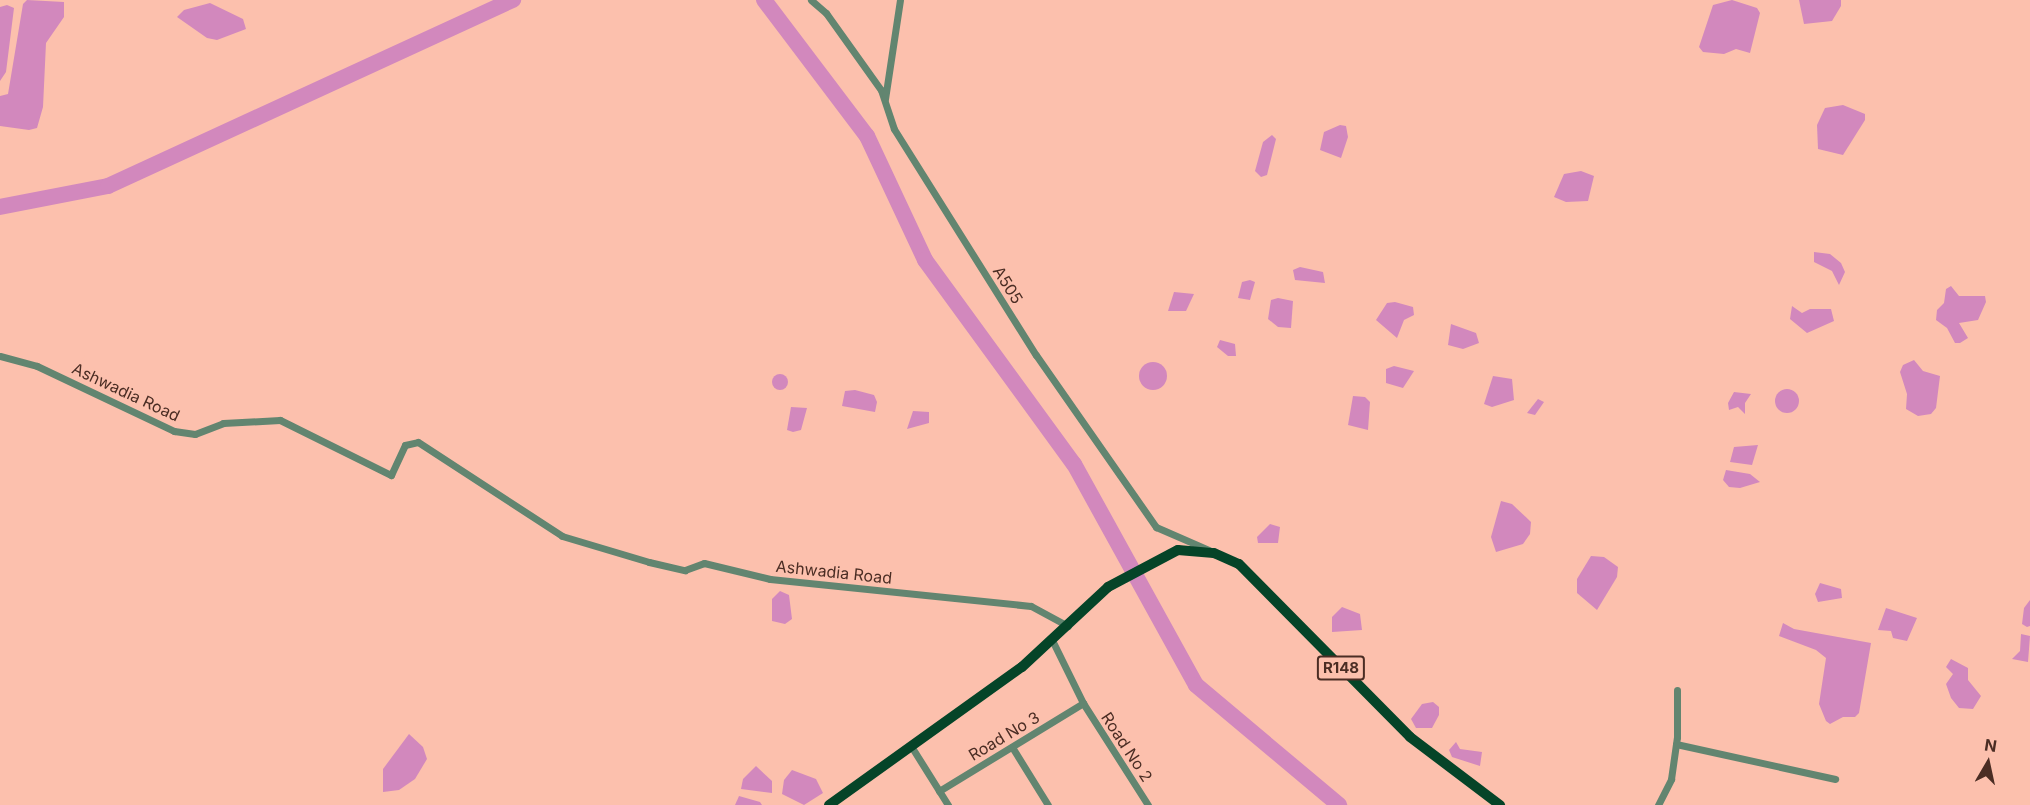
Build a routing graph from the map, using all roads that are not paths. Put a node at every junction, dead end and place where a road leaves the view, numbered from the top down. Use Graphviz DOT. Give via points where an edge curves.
graph roads {
  1 [pos="811,0"];
  2 [pos="900,0"];
  3 [pos="885,101"];
  4 [pos="0,356"];
  5 [pos="1214,553"];
  6 [pos="1068,626"];
  7 [pos="1052,640"];
  8 [pos="1677,690"];
  9 [pos="1083,704"];
  10 [pos="1676,744"];
  11 [pos="911,746"];
  12 [pos="1012,747"];
  13 [pos="1835,779"];
  14 [pos="939,791"];
  15 [pos="829,805"];
  16 [pos="948,805"];
  17 [pos="1048,805"];
  18 [pos="1148,805"];
  19 [pos="1500,805"];
  20 [pos="1659,805"];
  1 -- 3 [label="street, A505" via="826,13"];
  2 -- 3 [label="street"];
  3 -- 5 [label="street, A505" via="894,129 1036,355 1156,527"];
  4 -- 6 [label="street, Ashwadia Road" via="37,366 174,431 195,434 223,423 280,420 391,475 405,445 418,442 576,543 685,570 704,563 770,579 1031,606"];
  5 -- 6 [label="main road, R148" via="1178,550 1108,587"];
  5 -- 19 [label="main road, R148" via="1239,564 1410,737"];
  6 -- 7 [label="main road, R148"];
  7 -- 9 [label="street, Road No 2"];
  7 -- 11 [label="main road, R148"];
  8 -- 10 [label="street"];
  9 -- 12 [label="street, Road No 3"];
  9 -- 18 [label="street, Road No 2"];
  10 -- 13 [label="street"];
  10 -- 20 [label="street" via="1671,779"];
  11 -- 14 [label="street"];
  11 -- 15 [label="main road, R148"];
  12 -- 14 [label="street, Road No 3"];
  12 -- 17 [label="street"];
  14 -- 16 [label="street"];
}
